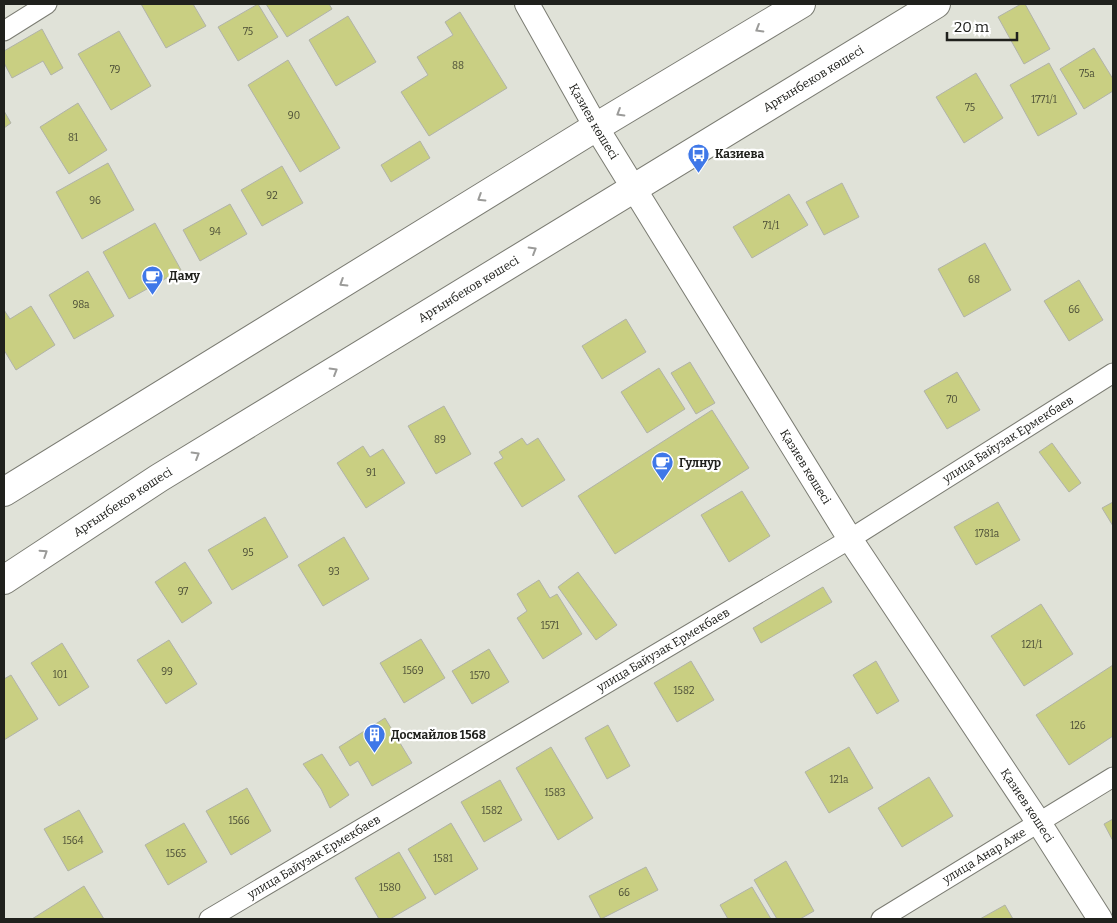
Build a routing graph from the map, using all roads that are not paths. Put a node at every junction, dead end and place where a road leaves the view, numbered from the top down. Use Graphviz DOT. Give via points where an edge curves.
graph roads {
  1 [pos="47,4"];
  2 [pos="526,4"];
  3 [pos="801,4"];
  4 [pos="936,4"];
  5 [pos="4,31"];
  6 [pos="596,127"];
  7 [pos="634,188"];
  8 [pos="1113,373"];
  9 [pos="4,492"];
  10 [pos="850,539"];
  11 [pos="4,580"];
  12 [pos="1113,777"];
  13 [pos="1038,823"];
  14 [pos="208,919"];
  15 [pos="881,919"];
  16 [pos="1100,919"];
  1 -- 5 [label="street"];
  2 -- 6 [label="street, Қазиев көшесі"];
  3 -- 6 [label="main road, one-way"];
  4 -- 7 [label="main road, Арғынбеков көшесі"];
  6 -- 7 [label="street, Қазиев көшесі"];
  6 -- 9 [label="main road, one-way"];
  7 -- 10 [label="street, Қазиев көшесі"];
  11 -- 7 [label="main road, Арғынбеков көшесі, one-way" via="159,478"];
  8 -- 10 [label="street, улица Байузак Ермекбаев"];
  10 -- 13 [label="street, Қазиев көшесі"];
  10 -- 14 [label="street, улица Байузак Ермекбаев"];
  12 -- 13 [label="street, улица Анар Аже"];
  13 -- 15 [label="street, улица Анар Аже"];
  13 -- 16 [label="street, Қазиев көшесі"];
}
